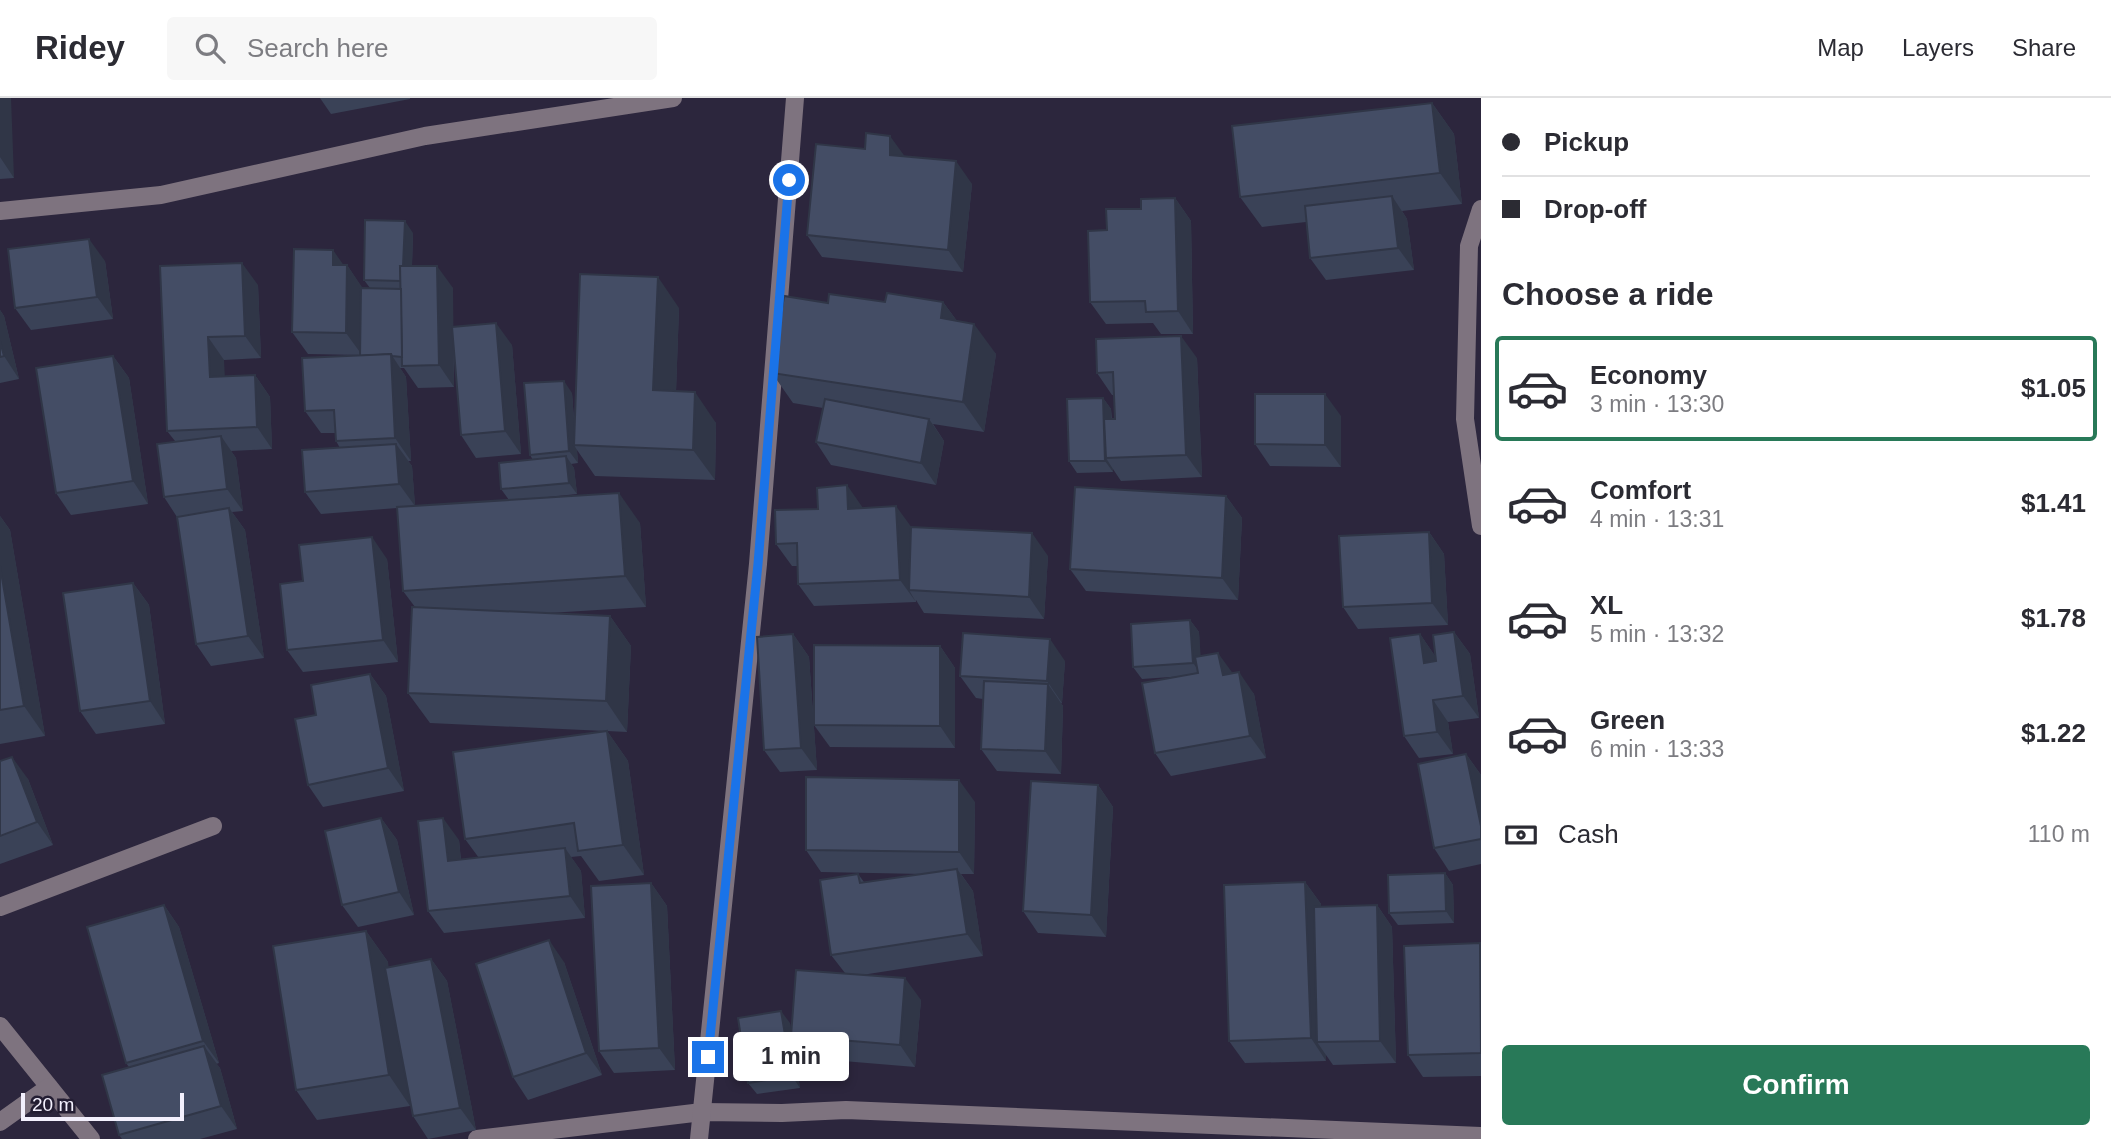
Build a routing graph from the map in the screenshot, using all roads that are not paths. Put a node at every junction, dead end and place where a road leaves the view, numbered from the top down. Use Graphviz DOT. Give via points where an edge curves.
graph roads {
  1 [pos="673,98"];
  2 [pos="795,98"];
  3 [pos="1481,209"];
  4 [pos="0,211"];
  5 [pos="1481,526"];
  6 [pos="213,826"];
  7 [pos="0,906"];
  8 [pos="0,1026"];
  9 [pos="49,1087"];
  10 [pos="702,1112"];
  11 [pos="0,1122"];
  12 [pos="1481,1136"];
  13 [pos="91,1139"];
  14 [pos="477,1139"];
  15 [pos="699,1139"];
  1 -- 4 [label="street" via="425,135 161,195"];
  2 -- 10 [label="street" via="758,564"];
  3 -- 5 [label="street" via="1469,246 1465,419"];
  6 -- 7 [label="street"];
  8 -- 9 [label="street"];
  9 -- 11 [label="street"];
  9 -- 13 [label="street"];
  10 -- 12 [label="street" via="846,1110"];
  10 -- 14 [label="street"];
  10 -- 15 [label="street"];
}
